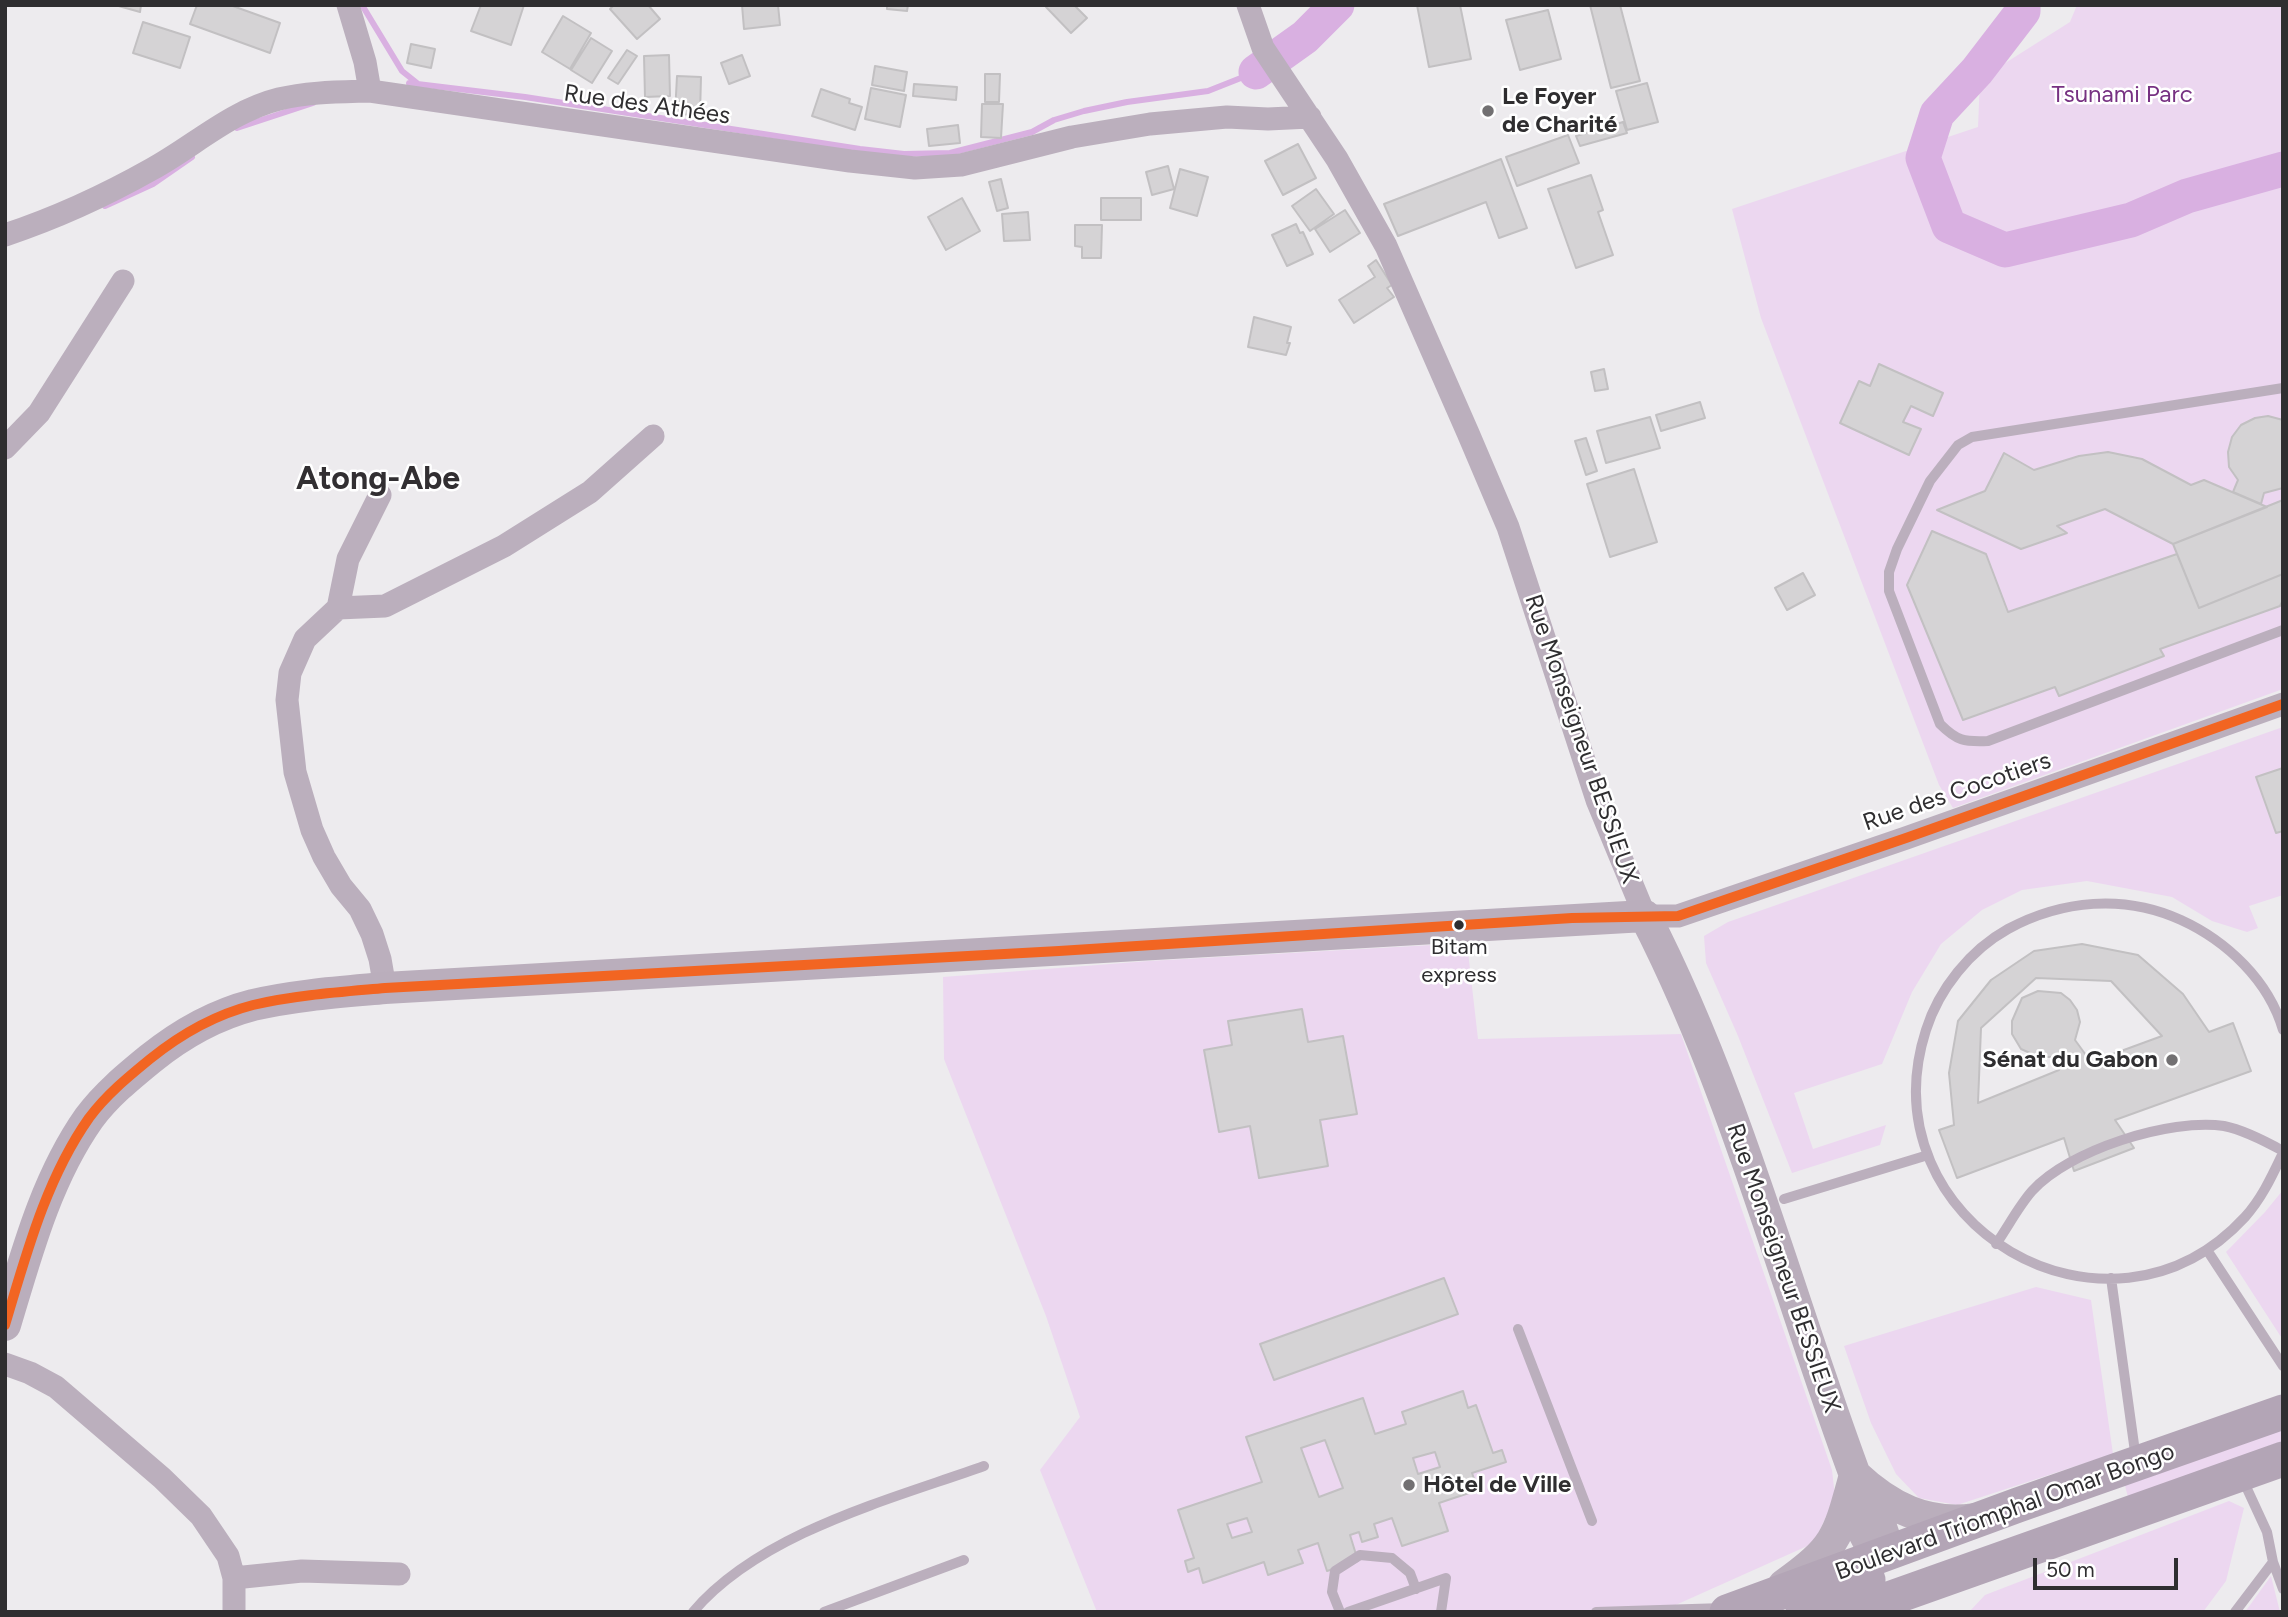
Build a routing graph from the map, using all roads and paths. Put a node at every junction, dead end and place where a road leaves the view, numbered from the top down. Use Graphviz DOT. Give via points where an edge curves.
graph roads {
  1 [pos="348,5"];
  2 [pos="1248,5"];
  3 [pos="370,91"];
  4 [pos="1310,117"];
  5 [pos="5,235"];
  6 [pos="122,281"];
  7 [pos="2283,388"];
  8 [pos="11,434"];
  9 [pos="653,436"];
  10 [pos="380,495"];
  11 [pos="338,608"];
  12 [pos="2283,630"];
  13 [pos="2283,704"];
  14 [pos="1645,916"];
  15 [pos="385,988"];
  16 [pos="2283,1030"];
  17 [pos="2283,1152"];
  18 [pos="1928,1155"];
  19 [pos="1784,1199"];
  20 [pos="1996,1244"];
  21 [pos="2207,1250"];
  22 [pos="2111,1278"];
  23 [pos="5,1325"];
  24 [pos="1518,1328"];
  25 [pos="5,1364"];
  26 [pos="2283,1366"];
  27 [pos="2283,1412"];
  28 [pos="2283,1459"];
  29 [pos="2137,1464"];
  30 [pos="984,1466"];
  31 [pos="2240,1474"];
  32 [pos="1856,1477"];
  33 [pos="2141,1509"];
  34 [pos="1985,1517"];
  35 [pos="1591,1521"];
  36 [pos="1883,1555"];
  37 [pos="964,1560"];
  38 [pos="2273,1562"];
  39 [pos="1972,1568"];
  40 [pos="399,1574"];
  41 [pos="234,1578"];
  42 [pos="1416,1589"];
  43 [pos="2283,1589"];
  44 [pos="1743,1606"];
  45 [pos="234,1612"];
  46 [pos="693,1612"];
  47 [pos="824,1612"];
  48 [pos="1340,1612"];
  49 [pos="1348,1612"];
  50 [pos="1441,1612"];
  51 [pos="1596,1612"];
  52 [pos="1803,1612"];
  53 [pos="1852,1612"];
  54 [pos="1935,1612"];
  55 [pos="2235,1612"];
  1 -- 3 [label="street"];
  2 -- 4 [label="street, Rue Monseigneur BESSIEUX" via="1263,48"];
  3 -- 4 [label="street, Rue des Athées" via="915,168 961,165 1072,137 1150,124 1227,117"];
  3 -- 5 [label="street, Rue des Athées" via="299,95 252,109 118,187"];
  4 -- 14 [label="street, Rue Monseigneur BESSIEUX" via="1386,246 1508,527 1597,800"];
  6 -- 8 [label="street" via="40,413"];
  7 -- 12 [label="lane" via="1972,438 1958,445 1930,481 1889,572 1889,591 1940,724 1966,742 1988,741"];
  9 -- 11 [label="street" via="590,492 504,546 385,606"];
  10 -- 11 [label="street" via="348,559"];
  11 -- 15 [label="street" via="305,639 290,673 290,739 312,830 372,934"];
  13 -- 14 [label="street, Rue des Cocotiers" via="1678,916"];
  14 -- 15 [label="street"];
  14 -- 32 [label="street, Rue Monseigneur BESSIEUX" via="1711,1062"];
  15 -- 23 [label="street" via="252,1005 205,1022 168,1044 121,1083 89,1118 69,1151 24,1261"];
  16 -- 18 [label="lane" via="2268,996 2250,971 2200,928 2167,913 2098,903 2063,907 2029,918 1998,934 1971,957 1931,1015 1920,1048 1916,1083 1920,1132"];
  17 -- 20 [label="lane" via="2225,1126 2186,1124 2102,1146 2032,1191"];
  17 -- 21 [label="lane" via="2268,1186 2246,1216"];
  18 -- 19 [label="lane"];
  18 -- 20 [label="lane" via="1950,1198"];
  20 -- 22 [label="lane" via="2060,1273"];
  21 -- 22 [label="lane" via="2157,1271"];
  21 -- 26 [label="lane"];
  22 -- 29 [label="lane"];
  24 -- 35 [label="lane"];
  25 -- 41 [label="street" via="56,1387 162,1478 215,1535"];
  27 -- 29 [label="main road, Boulevard Triomphal Omar Bongo"];
  28 -- 31 [label="main road, Boulevard Triomphal Omar Bongo"];
  29 -- 34 [label="main road, Boulevard Triomphal Omar Bongo"];
  30 -- 46 [label="lane" via="787,1541 741,1567"];
  31 -- 33 [label="main road, Boulevard Triomphal Omar Bongo"];
  31 -- 38 [label="lane" via="2267,1532"];
  32 -- 34 [label="street" via="1895,1506 1916,1515 1947,1520"];
  32 -- 36 [label="street, Rue Monseigneur BESSIEUX" via="1885,1542"];
  32 -- 44 [label="street" via="1827,1550 1812,1565"];
  33 -- 36 [label="main road" via="2088,1513 1935,1564 1913,1565"];
  33 -- 39 [label="main road, Boulevard Triomphal Omar Bongo"];
  34 -- 36 [label="main road, Boulevard Triomphal Omar Bongo"];
  36 -- 44 [label="main road, Boulevard Triomphal Omar Bongo"];
  36 -- 52 [label="main road" via="1856,1592"];
  37 -- 47 [label="lane"];
  38 -- 43 [label="lane"];
  38 -- 55 [label="lane"];
  39 -- 53 [label="main road, Boulevard Triomphal Omar Bongo"];
  39 -- 54 [label="main road"];
  40 -- 41 [label="street" via="302,1571"];
  41 -- 45 [label="street"];
  42 -- 48 [label="lane" via="1410,1573 1392,1558 1360,1555 1335,1571 1332,1592"];
  42 -- 49 [label="lane"];
  42 -- 50 [label="lane" via="1446,1578"];
  44 -- 51 [label="lane"];
}
